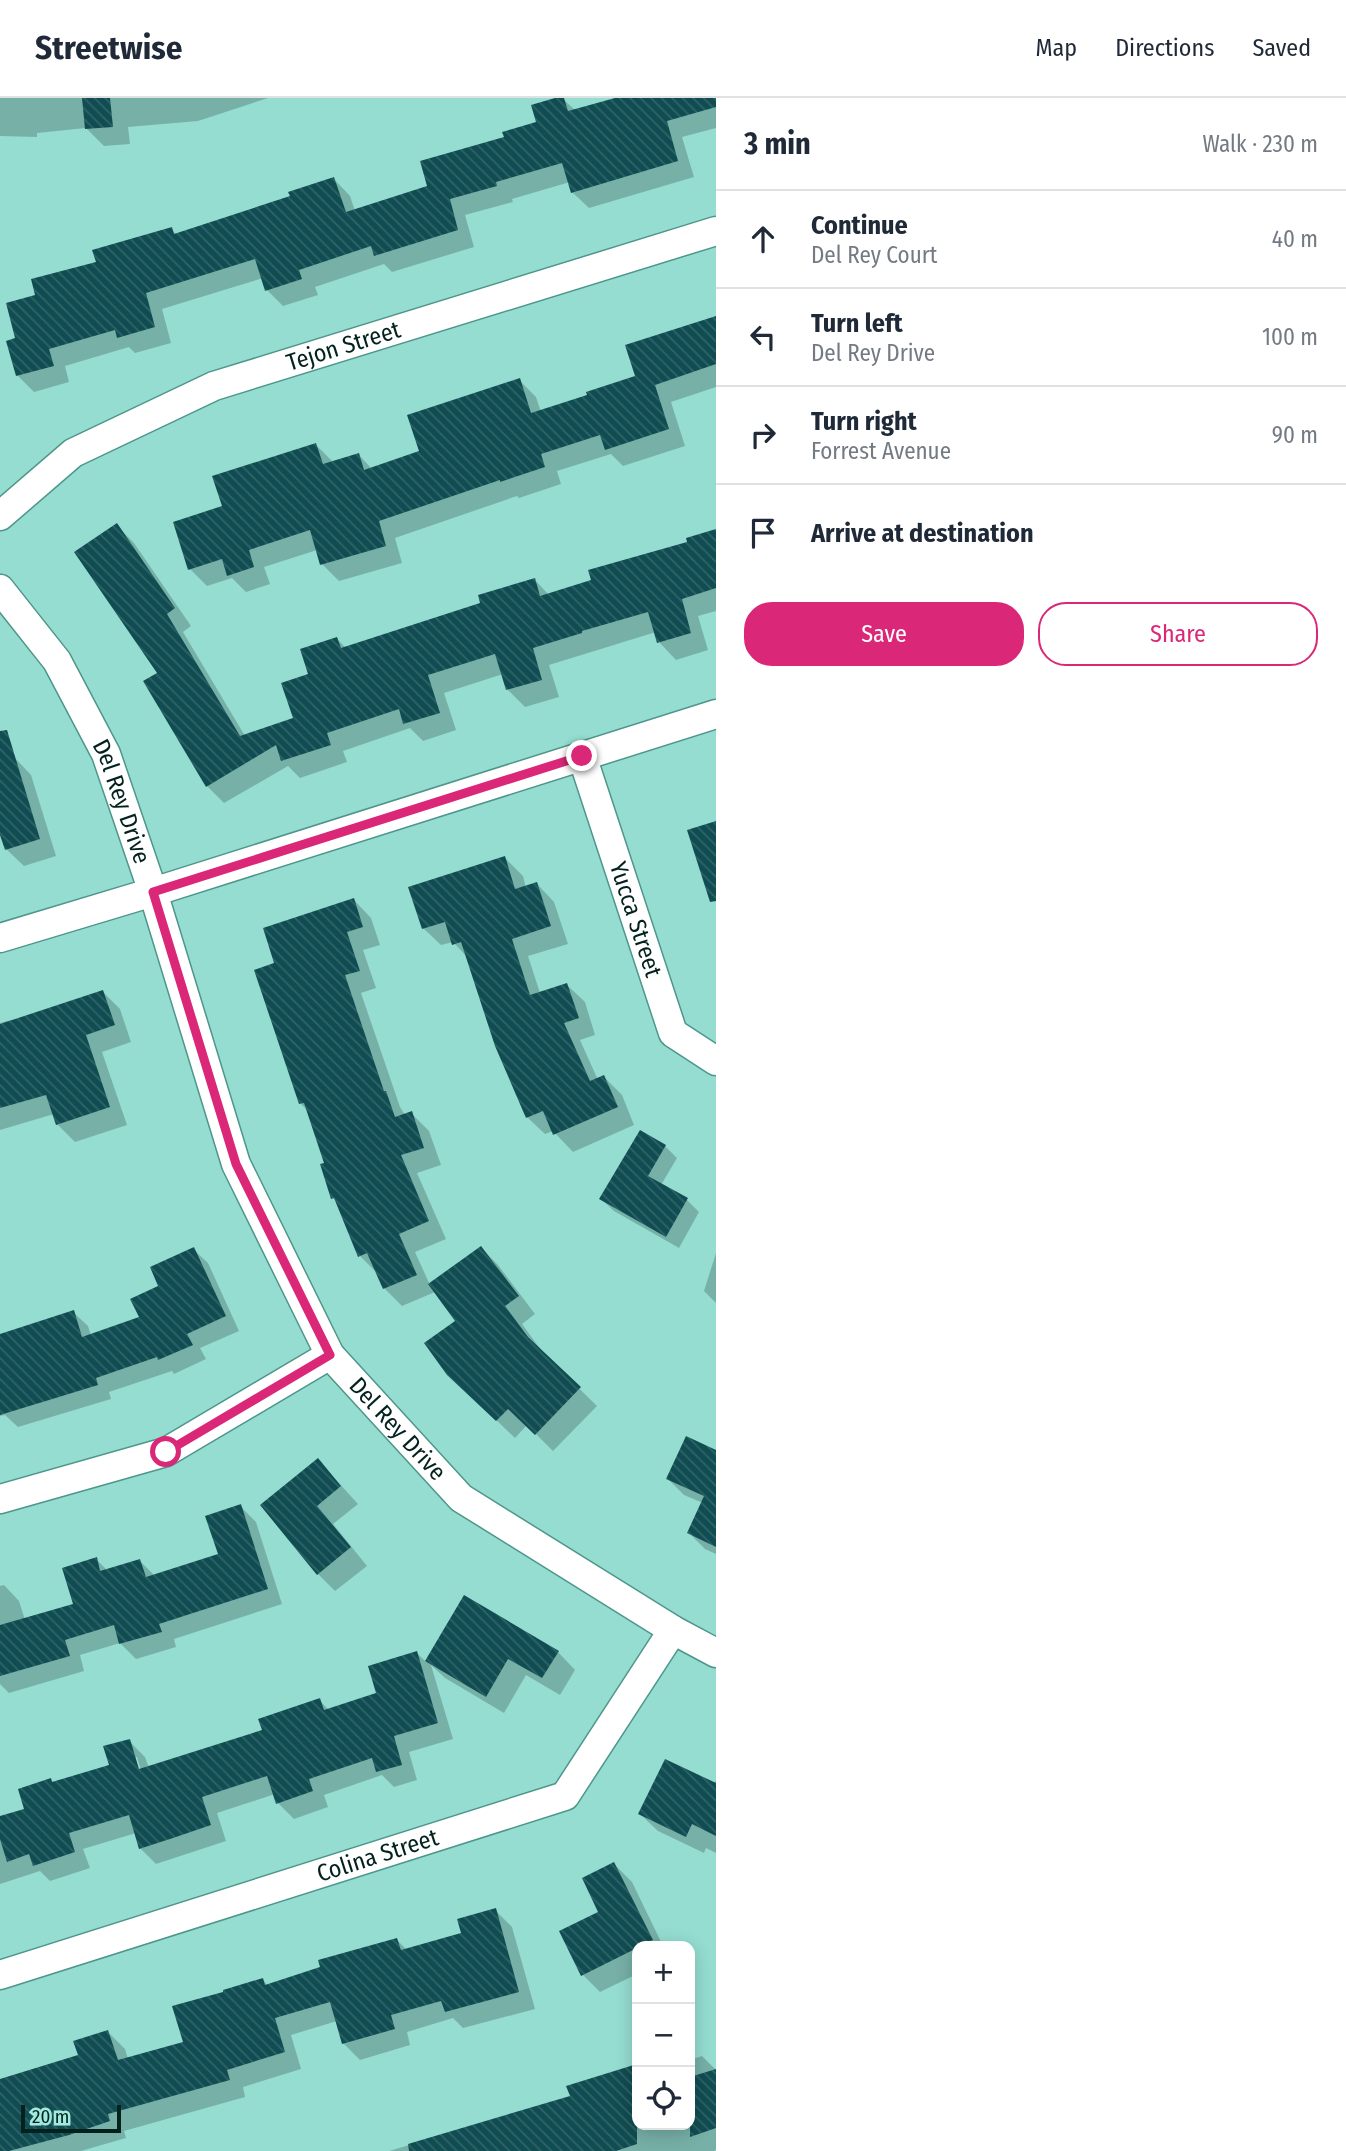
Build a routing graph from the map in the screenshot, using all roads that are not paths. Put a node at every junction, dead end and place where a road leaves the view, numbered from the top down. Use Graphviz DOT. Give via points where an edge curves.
graph roads {
  1 [pos="716,232"];
  2 [pos="0,516"];
  3 [pos="0,589"];
  4 [pos="716,713"];
  5 [pos="582,756"];
  6 [pos="153,892"];
  7 [pos="0,938"];
  8 [pos="716,1061"];
  9 [pos="330,1355"];
  10 [pos="0,1499"];
  11 [pos="673,1630"];
  12 [pos="716,1653"];
  13 [pos="0,1975"];
  1 -- 2 [label="street, Tejon Street" via="214,386 73,453"];
  3 -- 6 [label="street, Del Rey Drive" via="57,661 106,754"];
  4 -- 5 [label="street"];
  5 -- 6 [label="street"];
  5 -- 8 [label="street, Yucca Street" via="673,1033"];
  6 -- 7 [label="street"];
  6 -- 9 [label="street, Del Rey Drive" via="236,1164"];
  9 -- 10 [label="street" via="166,1452"];
  9 -- 11 [label="street, Del Rey Drive" via="461,1498"];
  11 -- 12 [label="street, Del Rey Drive"];
  11 -- 13 [label="street, Colina Street" via="565,1796"];
}
